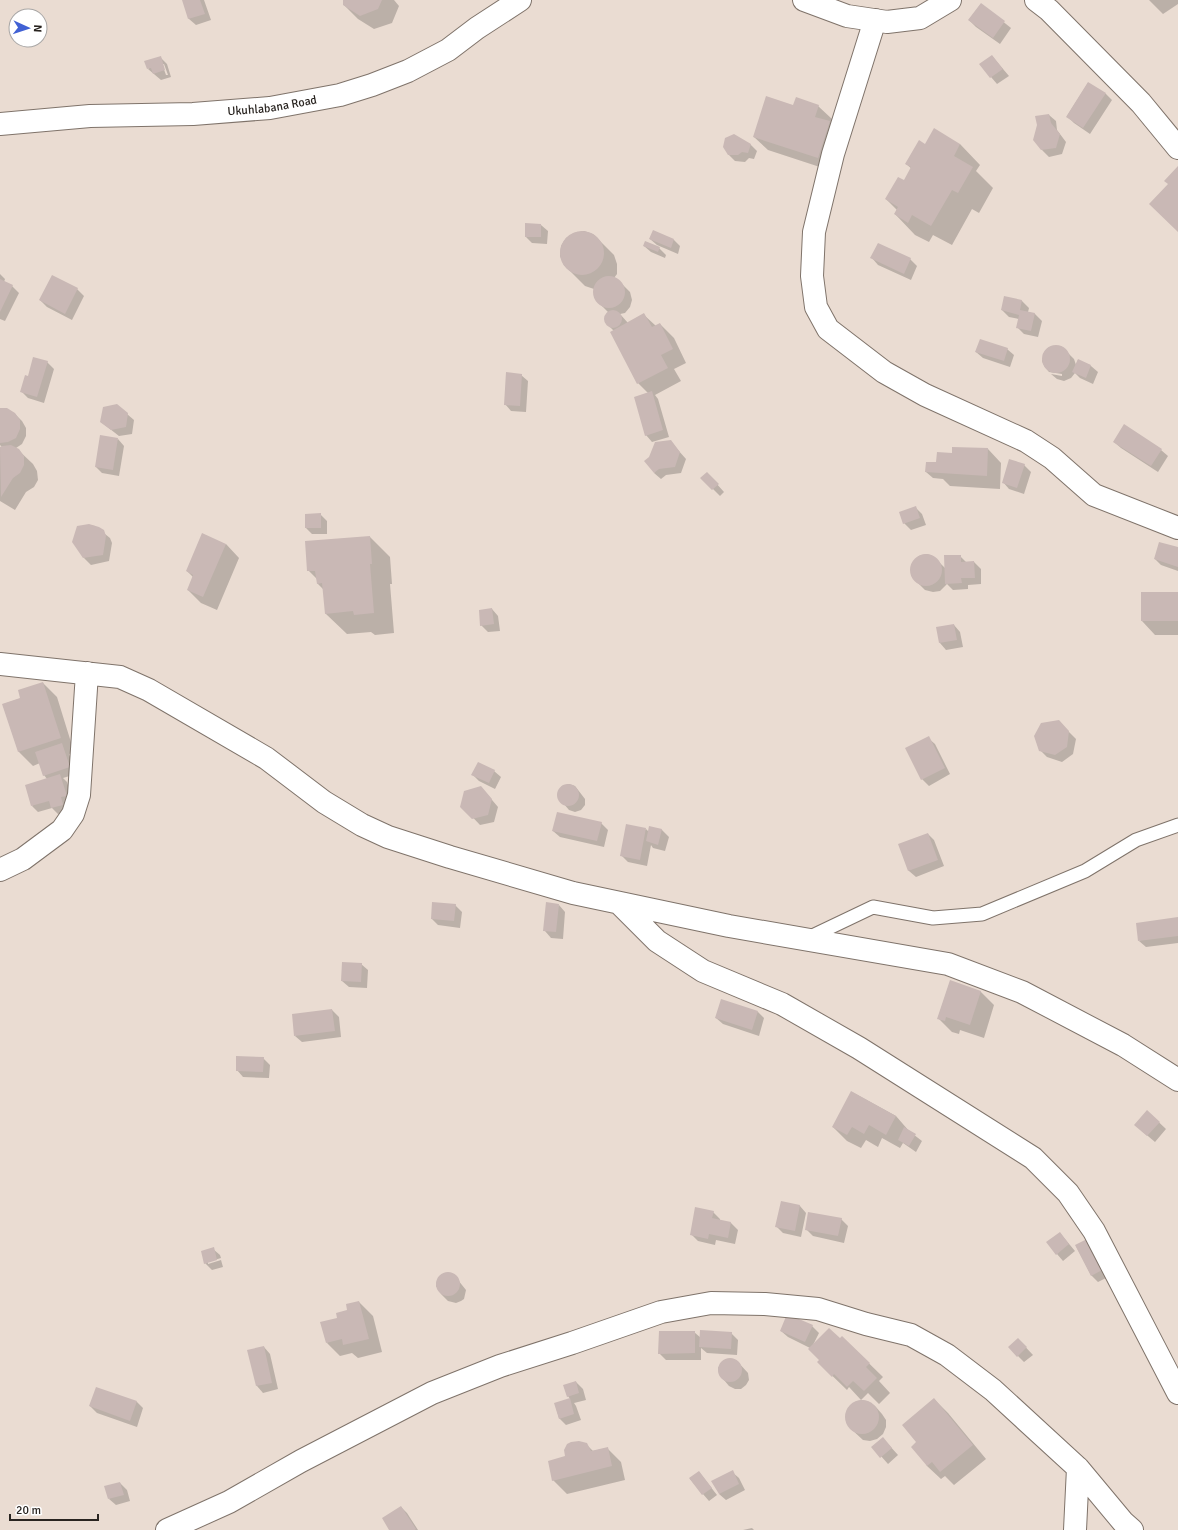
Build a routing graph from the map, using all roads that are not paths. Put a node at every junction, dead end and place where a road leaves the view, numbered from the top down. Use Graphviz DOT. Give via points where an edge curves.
graph roads {
  1 [pos="520,0"];
  2 [pos="804,0"];
  3 [pos="950,0"];
  4 [pos="1036,0"];
  5 [pos="875,20"];
  6 [pos="0,124"];
  7 [pos="1178,148"];
  8 [pos="1178,528"];
  9 [pos="0,664"];
  10 [pos="87,673"];
  11 [pos="1178,825"];
  12 [pos="0,870"];
  13 [pos="619,903"];
  14 [pos="806,939"];
  15 [pos="1178,1080"];
  16 [pos="1178,1393"];
  17 [pos="1078,1468"];
  18 [pos="167,1530"];
  19 [pos="1075,1530"];
  20 [pos="1132,1530"];
  1 -- 6 [label="street, Ukuhlabana Road" via="448,50 408,71 340,95 270,108 193,114 90,116"];
  2 -- 5 [label="street" via="847,16"];
  3 -- 5 [label="street" via="920,18 887,22"];
  4 -- 7 [label="street" via="1141,102"];
  5 -- 8 [label="street" via="833,154 814,232 812,276 816,307 828,328 884,372 925,395 1026,441 1052,458 1094,495"];
  9 -- 10 [label="street"];
  10 -- 12 [label="street" via="79,795 73,814 62,830 23,859"];
  10 -- 13 [label="street" via="120,677 149,690 266,758 324,802 388,837 573,893"];
  11 -- 14 [label="lane" via="1136,840 1086,871 982,914 933,918 873,907"];
  13 -- 14 [label="street"];
  13 -- 16 [label="street" via="657,941 703,971 782,1004 859,1048 1033,1158 1068,1193 1094,1231"];
  14 -- 15 [label="street" via="948,964 1022,992 1123,1045"];
  17 -- 18 [label="street" via="993,1390 947,1355 911,1335 818,1309 765,1304 711,1303 661,1312 500,1366 432,1393 301,1461 229,1502"];
  17 -- 19 [label="street"];
  17 -- 20 [label="street"];
}
